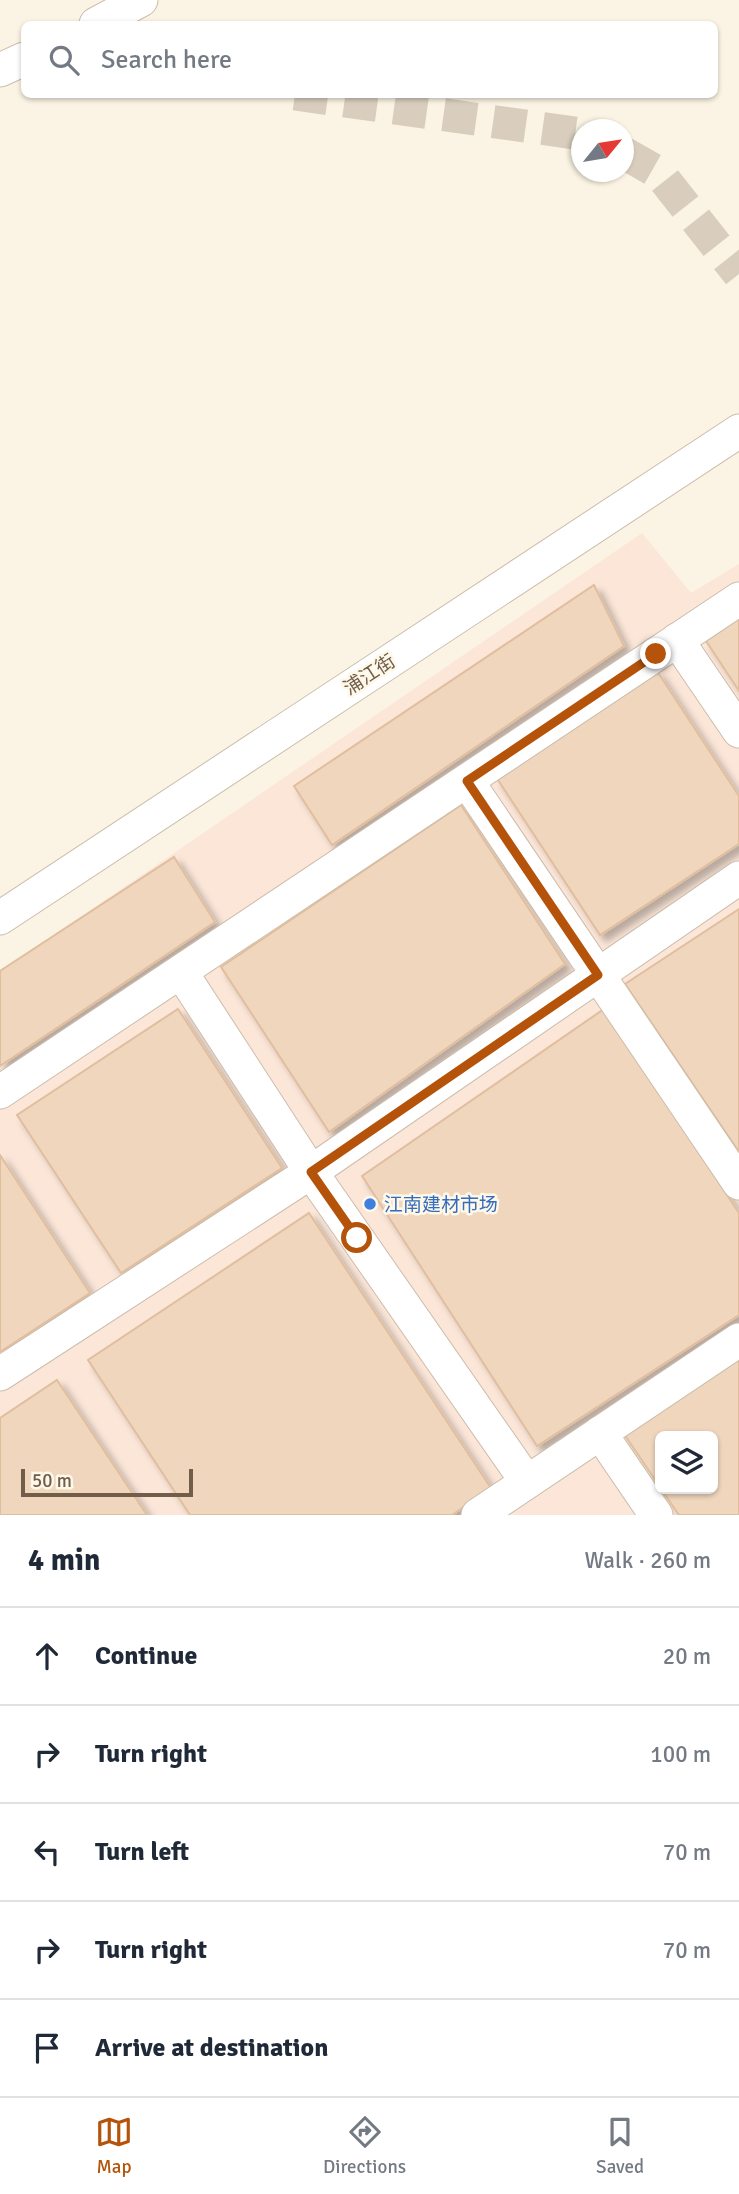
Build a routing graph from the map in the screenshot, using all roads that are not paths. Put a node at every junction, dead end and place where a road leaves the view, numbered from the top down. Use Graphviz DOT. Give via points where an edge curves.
graph roads {
  1 [pos="141,0"];
  2 [pos="102,21"];
  3 [pos="21,60"];
  4 [pos="0,70"];
  5 [pos="739,431"];
  6 [pos="739,599"];
  7 [pos="677,640"];
  8 [pos="739,731"];
  9 [pos="467,781"];
  10 [pos="739,878"];
  11 [pos="0,918"];
  12 [pos="181,972"];
  13 [pos="598,975"];
  14 [pos="0,1092"];
  15 [pos="311,1172"];
  16 [pos="739,1183"];
  17 [pos="739,1340"];
  18 [pos="0,1374"];
  19 [pos="600,1433"];
  20 [pos="527,1482"];
  21 [pos="478,1515"];
  22 [pos="656,1515"];
  1 -- 2 [label="street"];
  3 -- 4 [label="street"];
  5 -- 11 [label="street, 浦江街"];
  6 -- 7 [label="street"];
  7 -- 8 [label="street"];
  7 -- 9 [label="street"];
  9 -- 12 [label="street"];
  9 -- 13 [label="street"];
  10 -- 13 [label="street"];
  12 -- 14 [label="street"];
  12 -- 15 [label="street"];
  13 -- 15 [label="street"];
  13 -- 16 [label="street"];
  15 -- 18 [label="street"];
  15 -- 20 [label="street"];
  17 -- 19 [label="street"];
  19 -- 20 [label="street"];
  19 -- 22 [label="street"];
  20 -- 21 [label="street"];
}
